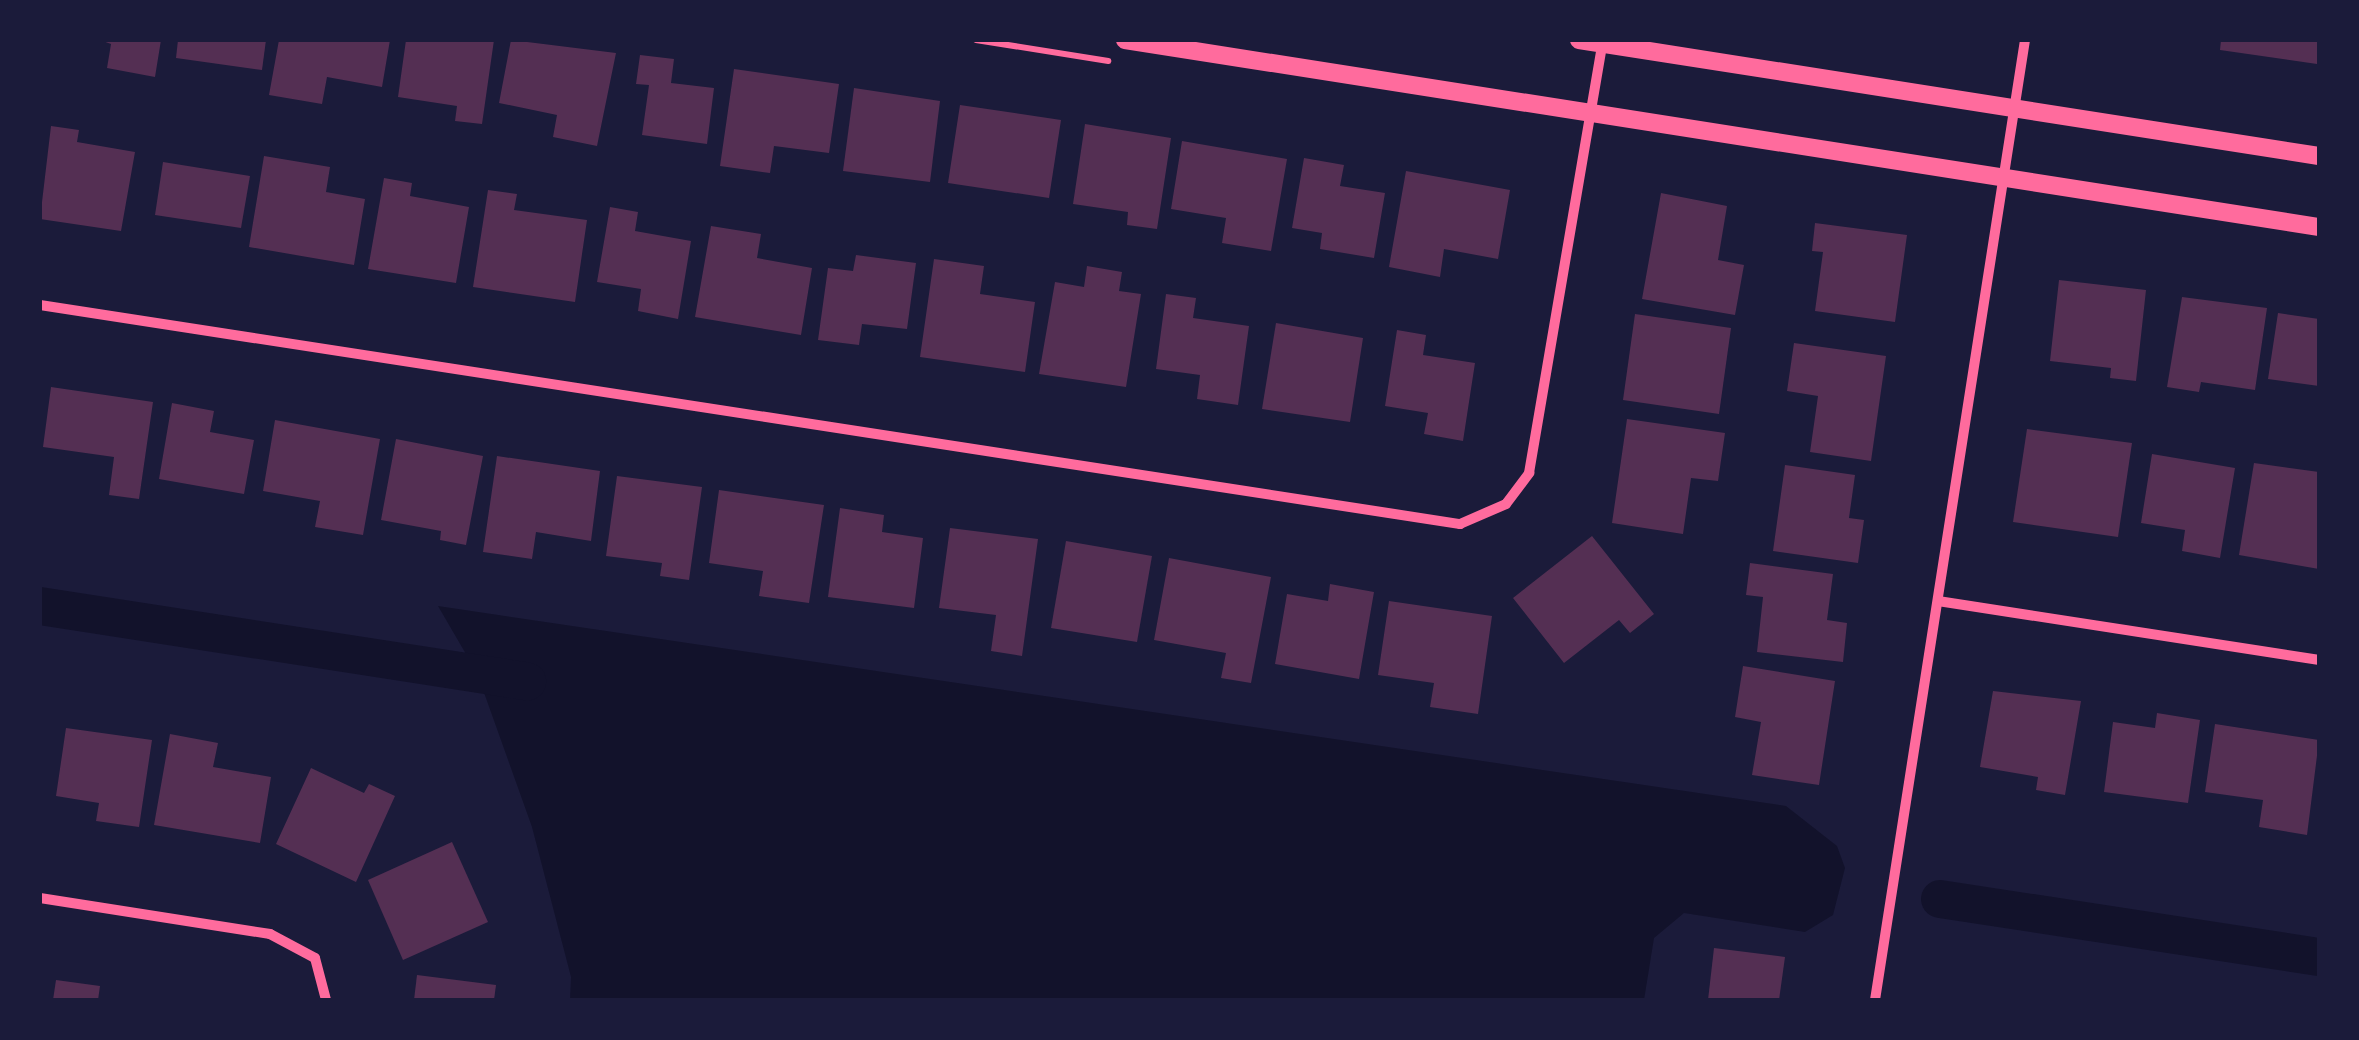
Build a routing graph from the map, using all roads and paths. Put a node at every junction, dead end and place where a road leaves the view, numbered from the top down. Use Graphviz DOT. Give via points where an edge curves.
graph roads {
  1 [pos="1125,40"];
  2 [pos="1579,40"];
  3 [pos="2025,40"];
  4 [pos="1603,42"];
  5 [pos="2014,109"];
  6 [pos="1591,113"];
  7 [pos="2319,156"];
  8 [pos="2003,178"];
  9 [pos="2319,227"];
  10 [pos="40,306"];
  11 [pos="1938,600"];
  12 [pos="2319,660"];
  13 [pos="40,898"];
  14 [pos="326,1000"];
  15 [pos="1875,1000"];
  1 -- 6 [label="street"];
  2 -- 4 [label="street"];
  3 -- 5 [label="street"];
  4 -- 5 [label="street"];
  4 -- 6 [label="street"];
  5 -- 7 [label="street"];
  5 -- 8 [label="street"];
  6 -- 8 [label="street"];
  6 -- 10 [label="street" via="1529,473 1506,504 1460,524"];
  8 -- 9 [label="street"];
  8 -- 11 [label="street"];
  11 -- 12 [label="street"];
  11 -- 15 [label="street"];
  13 -- 14 [label="street" via="270,934 316,958"];
}
